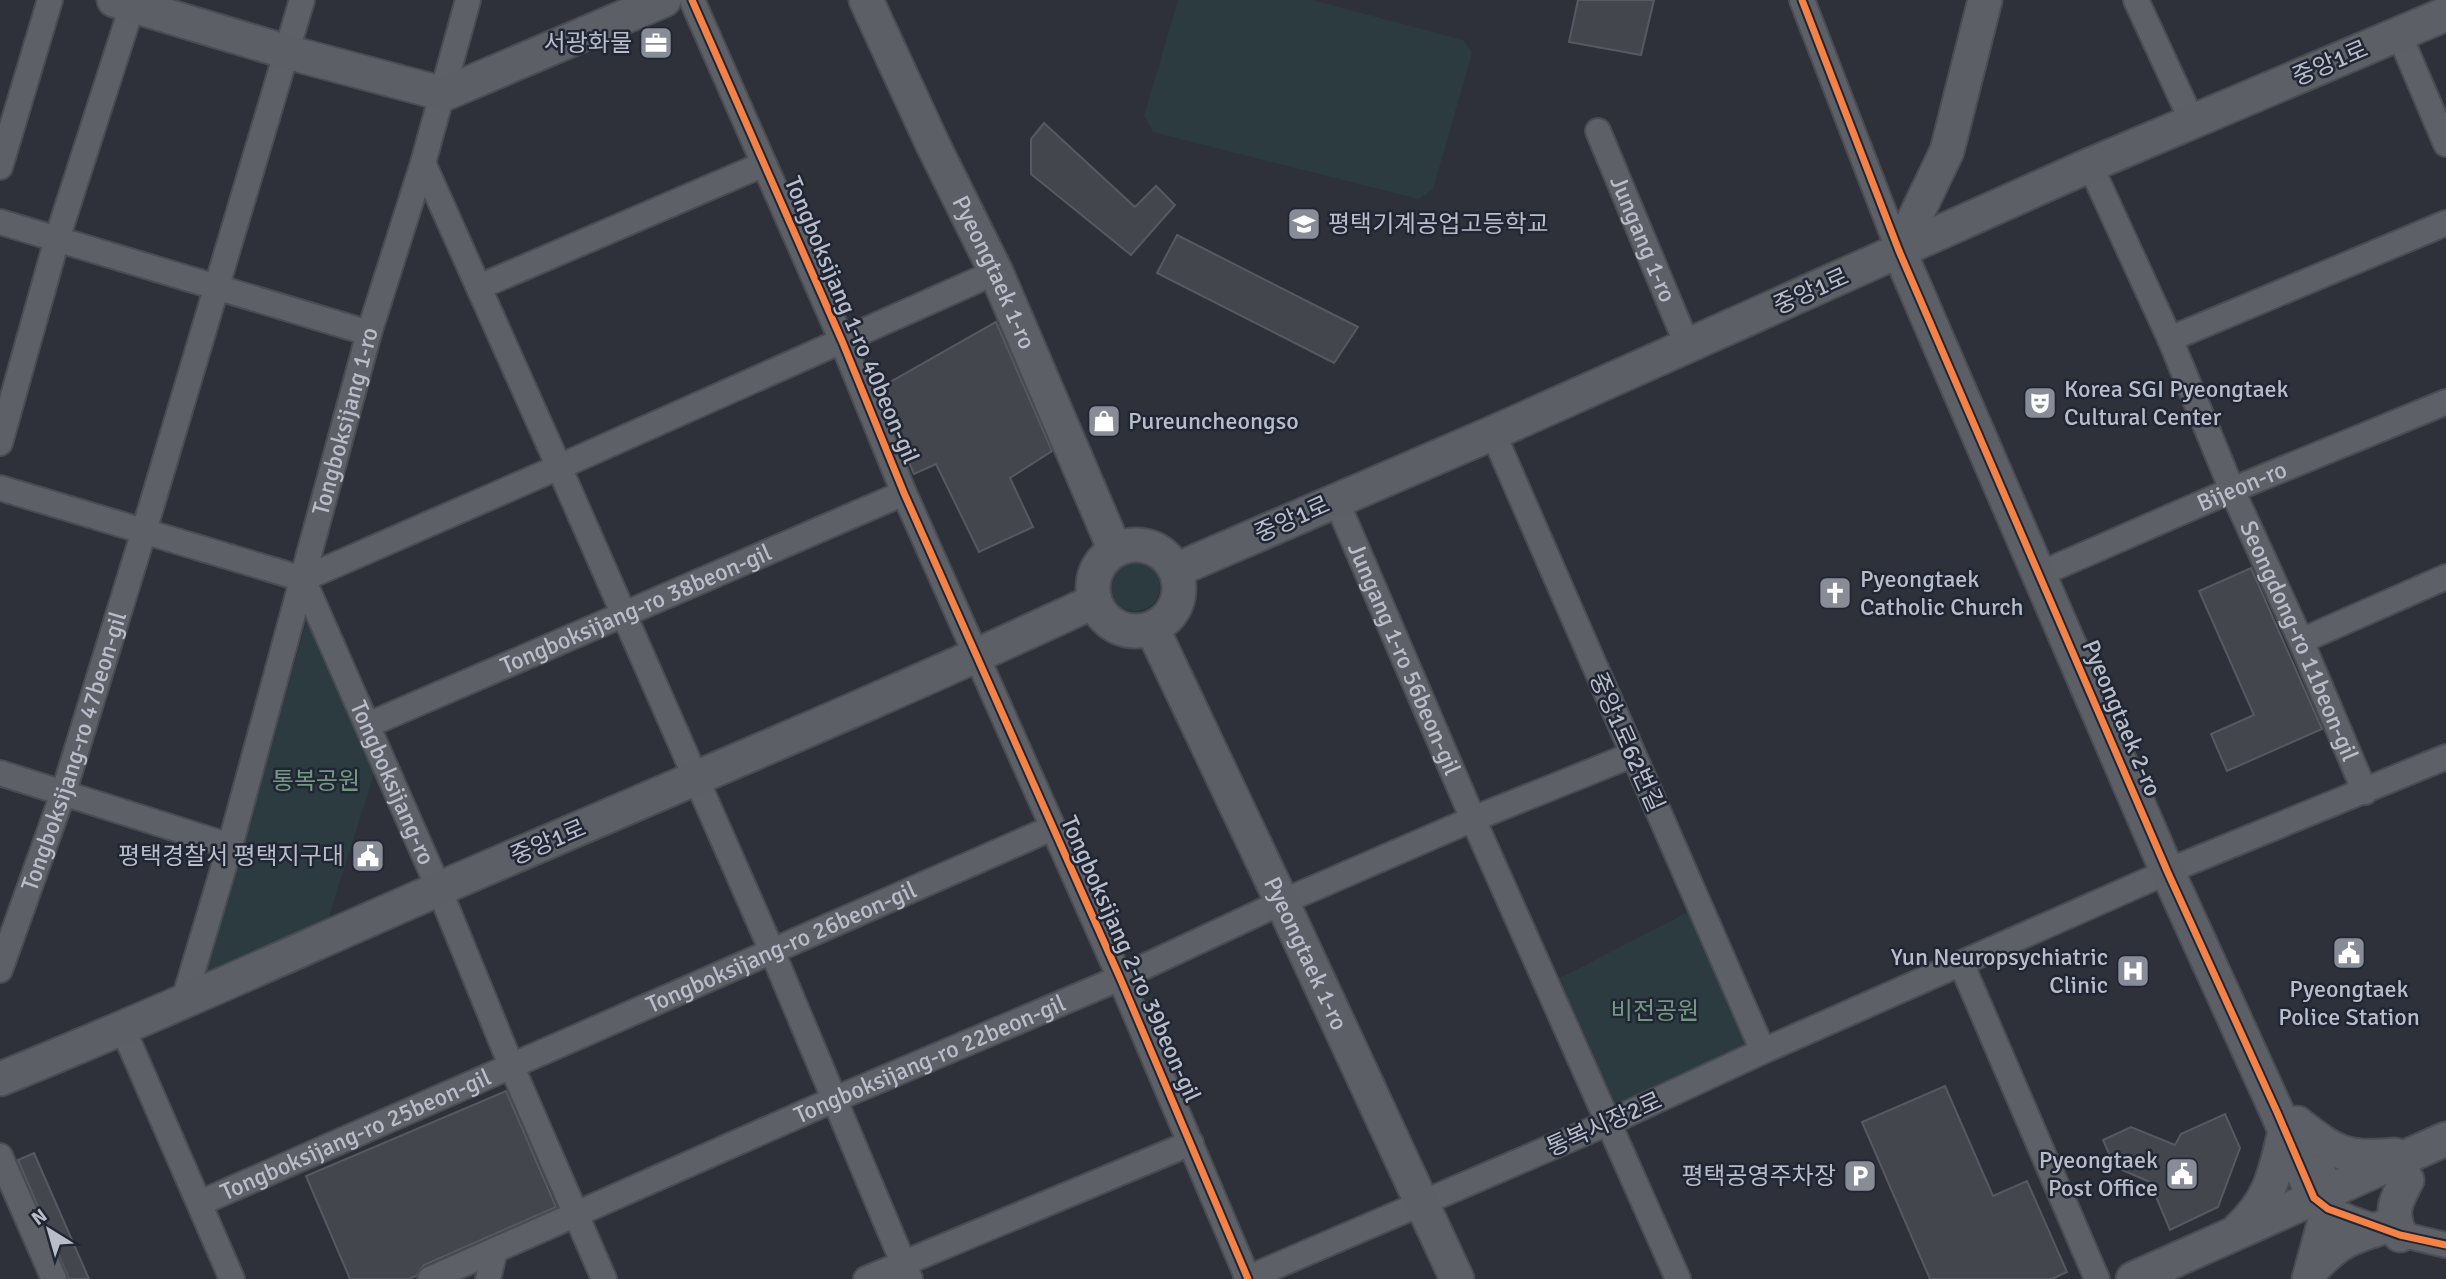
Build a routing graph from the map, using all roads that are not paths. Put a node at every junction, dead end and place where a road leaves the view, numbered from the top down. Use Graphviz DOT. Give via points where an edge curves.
graph roads {
  1 [pos="50,0"];
  2 [pos="302,0"];
  3 [pos="468,0"];
  4 [pos="664,0"];
  5 [pos="692,0"];
  6 [pos="866,0"];
  7 [pos="1802,0"];
  8 [pos="1985,0"];
  9 [pos="2136,0"];
  10 [pos="127,2"];
  11 [pos="2446,14"];
  12 [pos="2399,34"];
  13 [pos="287,52"];
  14 [pos="444,94"];
  15 [pos="2192,121"];
  16 [pos="1598,131"];
  17 [pos="2446,144"];
  18 [pos="423,163"];
  19 [pos="764,163"];
  20 [pos="2090,165"];
  21 [pos="0,167"];
  22 [pos="0,222"];
  23 [pos="2446,223"];
  24 [pos="57,239"];
  25 [pos="1899,251"];
  26 [pos="996,272"];
  27 [pos="479,287"];
  28 [pos="215,288"];
  29 [pos="369,333"];
  30 [pos="2169,339"];
  31 [pos="842,341"];
  32 [pos="1688,346"];
  33 [pos="2446,402"];
  34 [pos="1493,433"];
  35 [pos="0,443"];
  36 [pos="559,467"];
  37 [pos="0,488"];
  38 [pos="2232,490"];
  39 [pos="904,493"];
  40 [pos="1336,500"];
  41 [pos="144,531"];
  42 [pos="1115,550"];
  43 [pos="1176,570"];
  44 [pos="2047,570"];
  45 [pos="2446,577"];
  46 [pos="303,579"];
  47 [pos="1095,601"];
  48 [pos="624,614"];
  49 [pos="1152,628"];
  50 [pos="2301,641"];
  51 [pos="977,656"];
  52 [pos="368,725"];
  53 [pos="1632,755"];
  54 [pos="2446,757"];
  55 [pos="0,773"];
  56 [pos="696,778"];
  57 [pos="64,791"];
  58 [pos="2365,792"];
  59 [pos="1473,819"];
  60 [pos="1052,828"];
  61 [pos="230,846"];
  62 [pos="2176,869"];
  63 [pos="439,889"];
  64 [pos="1282,902"];
  65 [pos="772,951"];
  66 [pos="1961,963"];
  67 [pos="0,970"];
  68 [pos="1120,978"];
  69 [pos="183,1003"];
  70 [pos="123,1030"];
  71 [pos="1763,1051"];
  72 [pos="511,1065"];
  73 [pos="0,1079"];
  74 [pos="0,1084"];
  75 [pos="833,1100"];
  76 [pos="0,1104"];
  77 [pos="1610,1122"];
  78 [pos="2291,1127"];
  79 [pos="2446,1139"];
  80 [pos="1191,1143"];
  81 [pos="0,1156"];
  82 [pos="2446,1163"];
  83 [pos="2411,1166"];
  84 [pos="200,1203"];
  85 [pos="2319,1204"];
  86 [pos="1422,1205"];
  87 [pos="576,1215"];
  88 [pos="2391,1231"];
  89 [pos="2232,1235"];
  90 [pos="2446,1245"];
  91 [pos="495,1250"];
  92 [pos="907,1271"];
  93 [pos="2306,1276"];
  94 [pos="54,1279"];
  95 [pos="232,1279"];
  96 [pos="430,1279"];
  97 [pos="488,1279"];
  98 [pos="604,1279"];
  99 [pos="866,1279"];
  100 [pos="1247,1279"];
  101 [pos="1457,1279"];
  102 [pos="1678,1279"];
  103 [pos="2097,1279"];
  104 [pos="2133,1279"];
  105 [pos="2173,1279"];
  1 -- 21 [label="street"];
  2 -- 13 [label="street, Tongboksijang-ro 47beon-gil"];
  3 -- 14 [label="street, Tongboksijang 1-ro"];
  4 -- 14 [label="street"];
  5 -- 19 [label="street, Tongboksijang 1-ro 40beon-gil"];
  6 -- 26 [label="street, Pyeongtaek 1-ro"];
  7 -- 25 [label="street"];
  8 -- 25 [label="street" via="1947,151"];
  9 -- 15 [label="street"];
  10 -- 13 [label="street"];
  10 -- 24 [label="street"];
  11 -- 12 [label="street, 중앙1로"];
  12 -- 15 [label="street, 중앙1로"];
  12 -- 17 [label="street"];
  13 -- 14 [label="street"];
  13 -- 28 [label="street, Tongboksijang-ro 47beon-gil"];
  14 -- 18 [label="street, Tongboksijang 1-ro"];
  15 -- 20 [label="street, 중앙1로"];
  16 -- 32 [label="street, Jungang 1-ro"];
  18 -- 27 [label="street"];
  18 -- 29 [label="street, Tongboksijang 1-ro"];
  19 -- 27 [label="street"];
  19 -- 31 [label="street, Tongboksijang 1-ro 40beon-gil"];
  20 -- 25 [label="street, 중앙1로"];
  20 -- 30 [label="street, Seongdong-ro 11beon-gil"];
  22 -- 24 [label="street"];
  23 -- 30 [label="street"];
  24 -- 28 [label="street"];
  24 -- 35 [label="street"];
  25 -- 32 [label="street, 중앙1로"];
  25 -- 44 [label="street, Pyeongtaek 2-ro"];
  26 -- 31 [label="street"];
  26 -- 42 [label="street, Pyeongtaek 1-ro"];
  27 -- 36 [label="street"];
  28 -- 29 [label="street"];
  28 -- 41 [label="street, Tongboksijang-ro 47beon-gil"];
  29 -- 46 [label="street, Tongboksijang 1-ro"];
  30 -- 38 [label="street, Seongdong-ro 11beon-gil"];
  31 -- 36 [label="street"];
  31 -- 39 [label="street, Tongboksijang 1-ro 40beon-gil"];
  32 -- 34 [label="street, 중앙1로"];
  33 -- 38 [label="street, Bijeon-ro"];
  34 -- 40 [label="street, 중앙1로"];
  34 -- 53 [label="street, 중앙1로62번길"];
  36 -- 46 [label="street"];
  36 -- 48 [label="street"];
  37 -- 41 [label="street"];
  38 -- 44 [label="street, Bijeon-ro"];
  38 -- 50 [label="street, Seongdong-ro 11beon-gil"];
  39 -- 48 [label="street, Tongboksijang-ro 38beon-gil"];
  39 -- 51 [label="street, Tongboksijang 1-ro 40beon-gil"];
  40 -- 43 [label="street, 중앙1로"];
  40 -- 59 [label="street, Jungang 1-ro 56beon-gil"];
  41 -- 46 [label="street"];
  41 -- 57 [label="street, Tongboksijang-ro 47beon-gil"];
  42 -- 43 [label="street" via="1150,546 1161,551"];
  42 -- 47 [label="street" via="1098,566"];
  43 -- 49 [label="street" via="1180,581 1177,604 1163,623"];
  44 -- 62 [label="street, Pyeongtaek 2-ro"];
  45 -- 50 [label="street"];
  46 -- 52 [label="street, Tongboksijang-ro"];
  46 -- 61 [label="street, Tongboksijang 1-ro"];
  47 -- 49 [label="street" via="1117,627 1129,631"];
  47 -- 51 [label="street, 중앙1로"];
  48 -- 52 [label="street, Tongboksijang-ro 38beon-gil"];
  48 -- 56 [label="street"];
  49 -- 64 [label="street, Pyeongtaek 1-ro"];
  50 -- 58 [label="street, Seongdong-ro 11beon-gil"];
  51 -- 56 [label="street, 중앙1로"];
  51 -- 60 [label="street, Tongboksijang 2-ro 39beon-gil"];
  52 -- 63 [label="street, Tongboksijang-ro"];
  53 -- 59 [label="street"];
  53 -- 71 [label="street, 중앙1로62번길"];
  54 -- 58 [label="street, Seongdong-ro 11beon-gil"];
  55 -- 57 [label="street"];
  56 -- 63 [label="street, 중앙1로"];
  56 -- 65 [label="street"];
  57 -- 61 [label="street"];
  57 -- 67 [label="street, Tongboksijang-ro 47beon-gil"];
  58 -- 62 [label="street, Seongdong-ro 11beon-gil"];
  59 -- 64 [label="street"];
  59 -- 77 [label="street, Jungang 1-ro 56beon-gil"];
  60 -- 65 [label="street, Tongboksijang-ro 26beon-gil"];
  60 -- 68 [label="street, Tongboksijang 2-ro 39beon-gil"];
  61 -- 69 [label="street, Tongboksijang 1-ro"];
  62 -- 66 [label="street, 통복시장2로"];
  62 -- 78 [label="street, Pyeongtaek 2-ro"];
  63 -- 69 [label="street, 중앙1로"];
  63 -- 72 [label="street, Tongboksijang-ro"];
  64 -- 68 [label="street, Tongboksijang-ro 22beon-gil"];
  64 -- 86 [label="street, Pyeongtaek 1-ro"];
  65 -- 72 [label="street, Tongboksijang-ro 26beon-gil"];
  65 -- 75 [label="street"];
  66 -- 71 [label="street, 통복시장2로"];
  66 -- 103 [label="street"];
  68 -- 75 [label="street, Tongboksijang-ro 22beon-gil"];
  68 -- 80 [label="street, Tongboksijang 2-ro 39beon-gil"];
  69 -- 70 [label="street, 중앙1로"];
  70 -- 73 [label="street, 중앙1로"];
  70 -- 84 [label="street"];
  71 -- 77 [label="street, 통복시장2로"];
  72 -- 84 [label="street, Tongboksijang-ro 25beon-gil"];
  72 -- 87 [label="street, Tongboksijang-ro"];
  74 -- 76 [label="street"];
  75 -- 87 [label="street, Tongboksijang-ro 22beon-gil"];
  75 -- 92 [label="street"];
  77 -- 86 [label="street, 통복시장2로"];
  77 -- 102 [label="street, Jungang 1-ro 56beon-gil"];
  78 -- 83 [label="street" via="2343,1153"];
  78 -- 85 [label="street, Pyeongtaek 2-ro"];
  78 -- 89 [label="street" via="2256,1213"];
  79 -- 83 [label="street"];
  80 -- 92 [label="street"];
  80 -- 100 [label="street, Tongboksijang 2-ro 39beon-gil"];
  81 -- 94 [label="street"];
  82 -- 83 [label="street"];
  83 -- 85 [label="street"];
  83 -- 88 [label="street" via="2397,1198"];
  84 -- 95 [label="street"];
  85 -- 88 [label="street"];
  85 -- 89 [label="street"];
  85 -- 93 [label="street"];
  85 -- 105 [label="street"];
  86 -- 100 [label="street, 통복시장2로"];
  86 -- 101 [label="street, Pyeongtaek 1-ro"];
  87 -- 91 [label="street, Tongboksijang-ro 22beon-gil"];
  87 -- 98 [label="street, Tongboksijang-ro"];
  88 -- 90 [label="street"];
  88 -- 93 [label="street" via="2349,1237"];
  89 -- 104 [label="street"];
  91 -- 96 [label="street, Tongboksijang-ro 22beon-gil"];
  91 -- 97 [label="street"];
  92 -- 99 [label="street"];
}
